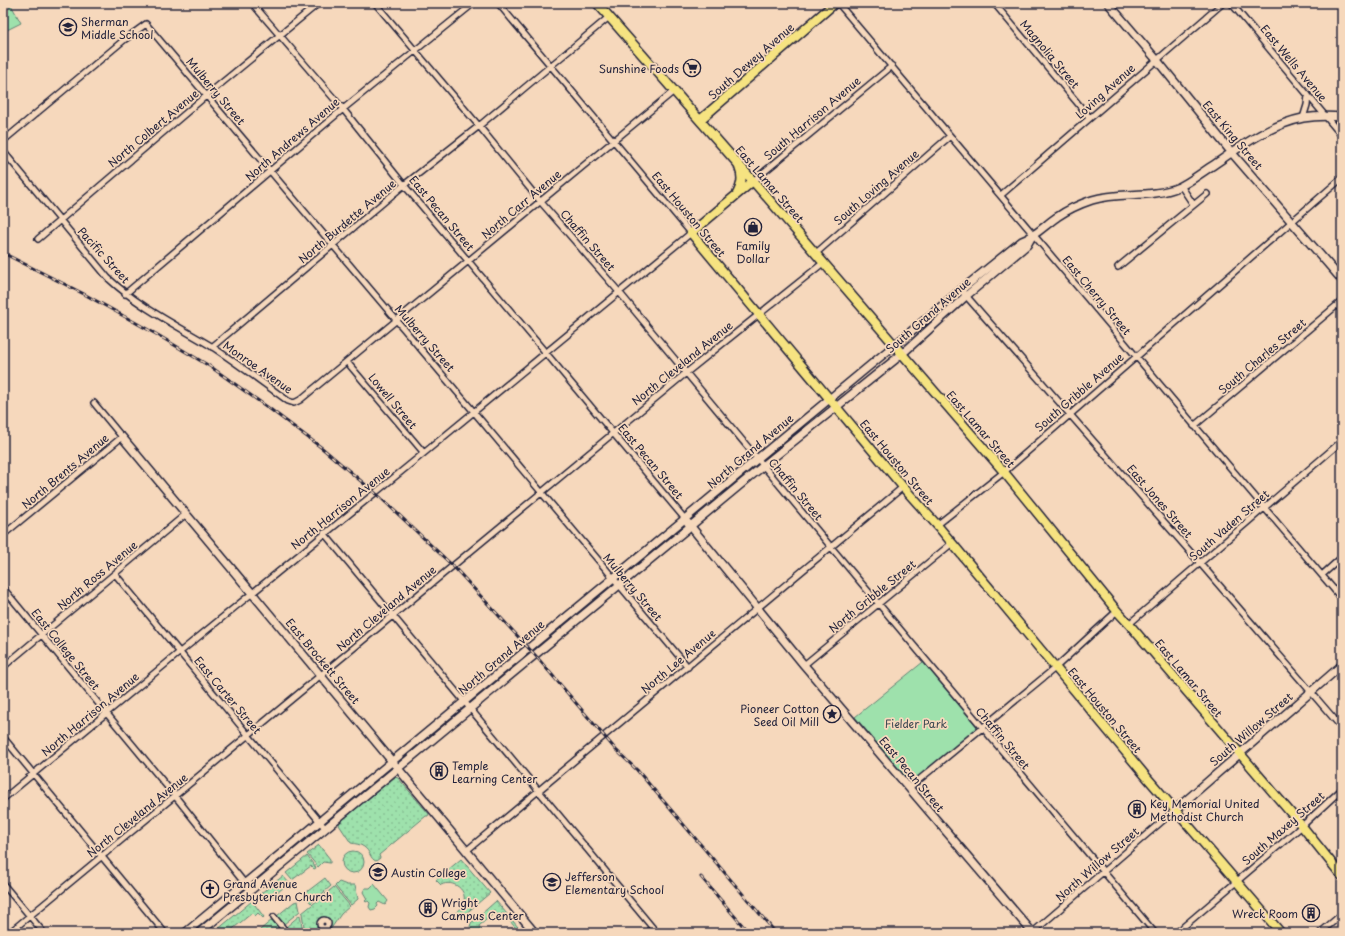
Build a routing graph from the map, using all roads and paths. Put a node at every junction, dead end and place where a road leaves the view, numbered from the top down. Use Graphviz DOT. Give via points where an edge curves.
graph roads {
  1 [pos="252,3"];
  2 [pos="319,3"];
  3 [pos="375,3"];
  4 [pos="474,3"];
  5 [pos="498,3"];
  6 [pos="597,3"];
  7 [pos="835,3"];
  8 [pos="838,3"];
  9 [pos="994,3"];
  10 [pos="1108,3"];
  11 [pos="1223,3"];
  12 [pos="1230,3"];
  13 [pos="609,17"];
  14 [pos="280,36"];
  15 [pos="416,51"];
  16 [pos="1156,59"];
  17 [pos="550,66"];
  18 [pos="892,66"];
  19 [pos="674,91"];
  20 [pos="207,95"];
  21 [pos="1308,95"];
  22 [pos="343,109"];
  23 [pos="1325,116"];
  24 [pos="1342,117"];
  25 [pos="1090,118"];
  26 [pos="1303,118"];
  27 [pos="700,120"];
  28 [pos="479,126"];
  29 [pos="950,136"];
  30 [pos="1342,136"];
  31 [pos="3,141"];
  32 [pos="614,141"];
  33 [pos="3,151"];
  34 [pos="1232,153"];
  35 [pos="736,161"];
  36 [pos="270,172"];
  37 [pos="1342,178"];
  38 [pos="754,181"];
  39 [pos="404,185"];
  40 [pos="1181,186"];
  41 [pos="1207,194"];
  42 [pos="1001,195"];
  43 [pos="736,196"];
  44 [pos="540,201"];
  45 [pos="1193,204"];
  46 [pos="60,220"];
  47 [pos="1292,222"];
  48 [pos="690,234"];
  49 [pos="1032,236"];
  50 [pos="38,239"];
  51 [pos="333,246"];
  52 [pos="815,254"];
  53 [pos="469,261"];
  54 [pos="823,263"];
  55 [pos="1118,267"];
  56 [pos="1342,280"];
  57 [pos="961,290"];
  58 [pos="619,292"];
  59 [pos="126,294"];
  60 [pos="966,296"];
  61 [pos="1342,301"];
  62 [pos="758,314"];
  63 [pos="396,321"];
  64 [pos="910,333"];
  65 [pos="916,341"];
  66 [pos="894,345"];
  67 [pos="212,347"];
  68 [pos="546,353"];
  69 [pos="902,354"];
  70 [pos="1136,356"];
  71 [pos="347,362"];
  72 [pos="686,373"];
  73 [pos="830,399"];
  74 [pos="94,403"];
  75 [pos="294,403"];
  76 [pos="836,406"];
  77 [pos="474,412"];
  78 [pos="1070,414"];
  79 [pos="1194,426"];
  80 [pos="613,433"];
  81 [pos="122,437"];
  82 [pos="1342,441"];
  83 [pos="424,454"];
  84 [pos="757,459"];
  85 [pos="763,466"];
  86 [pos="1004,472"];
  87 [pos="903,487"];
  88 [pos="541,493"];
  89 [pos="1265,508"];
  90 [pos="186,514"];
  91 [pos="685,519"];
  92 [pos="937,525"];
  93 [pos="690,526"];
  94 [pos="324,533"];
  95 [pos="3,535"];
  96 [pos="952,544"];
  97 [pos="831,547"];
  98 [pos="1342,557"];
  99 [pos="1200,563"];
  100 [pos="115,574"];
  101 [pos="1322,574"];
  102 [pos="613,579"];
  103 [pos="619,585"];
  104 [pos="3,588"];
  105 [pos="251,593"];
  106 [pos="1342,599"];
  107 [pos="878,604"];
  108 [pos="758,608"];
  109 [pos="1117,612"];
  110 [pos="394,615"];
  111 [pos="1129,624"];
  112 [pos="41,634"];
  113 [pos="180,652"];
  114 [pos="804,664"];
  115 [pos="1342,665"];
  116 [pos="3,667"];
  117 [pos="688,667"];
  118 [pos="1055,668"];
  119 [pos="321,675"];
  120 [pos="1311,692"];
  121 [pos="465,702"];
  122 [pos="470,708"];
  123 [pos="106,714"];
  124 [pos="982,728"];
  125 [pos="1342,728"];
  126 [pos="249,736"];
  127 [pos="3,737"];
  128 [pos="1240,754"];
  129 [pos="393,762"];
  130 [pos="398,769"];
  131 [pos="33,774"];
  132 [pos="909,788"];
  133 [pos="1342,789"];
  134 [pos="538,790"];
  135 [pos="175,796"];
  136 [pos="3,799"];
  137 [pos="1175,810"];
  138 [pos="320,822"];
  139 [pos="1302,826"];
  140 [pos="325,828"];
  141 [pos="466,851"];
  142 [pos="102,857"];
  143 [pos="1103,872"];
  144 [pos="1342,876"];
  145 [pos="1237,881"];
  146 [pos="3,884"];
  147 [pos="245,884"];
  148 [pos="250,890"];
  149 [pos="1342,914"];
  150 [pos="30,916"];
  151 [pos="274,917"];
  152 [pos="9,933"];
  153 [pos="44,933"];
  154 [pos="165,933"];
  155 [pos="186,933"];
  156 [pos="199,933"];
  157 [pos="287,933"];
  158 [pos="535,933"];
  159 [pos="658,933"];
  160 [pos="1032,933"];
  161 [pos="1155,933"];
  162 [pos="1176,933"];
  163 [pos="1281,933"];
  164 [pos="1320,933"];
  1 -- 14 [label="street, East Pecan Street"];
  2 -- 14 [label="street, North Colbert Avenue"];
  3 -- 15 [label="street, Chaffin Street"];
  4 -- 15 [label="street, North Andrews Avenue"];
  5 -- 17 [label="street, East Houston Street"];
  6 -- 13 [label="main road, East Lamar Street"];
  7 -- 27 [label="main road, South Dewey Avenue"];
  8 -- 18 [label="street, East Cherry Street"];
  9 -- 25 [label="street, Magnolia Street"];
  10 -- 16 [label="street, East King Street"];
  11 -- 16 [label="street, Loving Avenue"];
  12 -- 21 [label="street, East Wells Avenue"];
  13 -- 17 [label="street, North Burdette Avenue"];
  13 -- 19 [label="main road, East Lamar Street"];
  14 -- 20 [label="street, North Colbert Avenue"];
  14 -- 22 [label="street, East Pecan Street"];
  15 -- 22 [label="street, North Andrews Avenue"];
  15 -- 28 [label="street, Chaffin Street"];
  16 -- 25 [label="street, Loving Avenue"];
  16 -- 34 [label="street, East King Street"];
  17 -- 28 [label="street, North Burdette Avenue"];
  17 -- 32 [label="street, East Houston Street"];
  18 -- 29 [label="street, East Cherry Street"];
  18 -- 38 [label="street, South Harrison Avenue"];
  19 -- 27 [label="main road, East Lamar Street"];
  19 -- 32 [label="street, North Carr Avenue"];
  20 -- 31 [label="street, Mulberry Street" via="146,24"];
  20 -- 36 [label="street, Mulberry Street"];
  20 -- 46 [label="street, North Colbert Avenue"];
  21 -- 23 [label="street, East Wells Avenue"];
  21 -- 26 [label="street" via="1308,105"];
  22 -- 36 [label="street, North Andrews Avenue"];
  22 -- 39 [label="street, East Pecan Street"];
  23 -- 24 [label="street, South Grand Avenue"];
  23 -- 26 [label="street, South Grand Avenue"];
  23 -- 30 [label="street, East Wells Avenue"];
  25 -- 42 [label="street, Loving Avenue"];
  26 -- 34 [label="street, South Grand Avenue" via="1271,129"];
  27 -- 35 [label="main road, East Lamar Street"];
  28 -- 39 [label="street, North Burdette Avenue"];
  28 -- 44 [label="street, Chaffin Street"];
  29 -- 42 [label="street, East Cherry Street"];
  29 -- 52 [label="street, South Loving Avenue"];
  32 -- 44 [label="street, North Carr Avenue"];
  32 -- 48 [label="street, East Houston Street"];
  33 -- 46 [label="street, Pacific Street"];
  34 -- 40 [label="street, South Grand Avenue"];
  34 -- 47 [label="street, East King Street"];
  35 -- 38 [label="main road, East Lamar Street"];
  35 -- 43 [label="main road" via="742,173 742,181"];
  36 -- 51 [label="street, Mulberry Street"];
  36 -- 59 [label="street, North Andrews Avenue"];
  37 -- 47 [label="street, South Gribble Avenue"];
  38 -- 43 [label="main road, South Harrison Avenue"];
  38 -- 52 [label="main road, East Lamar Street"];
  39 -- 51 [label="street, North Burdette Avenue"];
  39 -- 53 [label="street, East Pecan Street"];
  40 -- 45 [label="street"];
  40 -- 49 [label="street, South Grand Avenue" via="1148,195 1109,196 1092,200 1056,217"];
  41 -- 45 [label="street"];
  42 -- 49 [label="street, East Cherry Street"];
  43 -- 48 [label="main road, South Harrison Avenue"];
  44 -- 53 [label="street, North Carr Avenue"];
  44 -- 58 [label="street, Chaffin Street"];
  45 -- 55 [label="street"];
  46 -- 50 [label="street, North Colbert Avenue"];
  46 -- 59 [label="street, Pacific Street" via="108,278"];
  47 -- 56 [label="street, East King Street"];
  47 -- 70 [label="street, South Gribble Avenue"];
  48 -- 58 [label="street, North Harrison Avenue"];
  48 -- 62 [label="main road, East Houston Street"];
  49 -- 57 [label="street, South Grand Avenue" via="1022,241"];
  49 -- 60 [label="street, South Grand Avenue" via="1027,245"];
  49 -- 70 [label="street, East Cherry Street"];
  51 -- 63 [label="street, Mulberry Street"];
  51 -- 67 [label="street, North Burdette Avenue"];
  52 -- 54 [label="main road, East Lamar Street"];
  53 -- 63 [label="street, North Carr Avenue"];
  53 -- 68 [label="street, East Pecan Street"];
  54 -- 62 [label="street, North Cleveland Avenue"];
  54 -- 66 [label="main road, East Lamar Street"];
  57 -- 60 [label="street, East Jones Street"];
  57 -- 64 [label="street, South Grand Avenue"];
  58 -- 68 [label="street, North Harrison Avenue"];
  58 -- 72 [label="street, Chaffin Street"];
  59 -- 67 [label="street, Pacific Street"];
  60 -- 65 [label="street, South Grand Avenue"];
  60 -- 78 [label="street, East Jones Street"];
  61 -- 79 [label="street, South Charles Street"];
  62 -- 72 [label="street, North Cleveland Avenue"];
  62 -- 73 [label="main road, East Houston Street"];
  63 -- 71 [label="street, North Carr Avenue"];
  63 -- 77 [label="street, Mulberry Street"];
  64 -- 65 [label="street"];
  64 -- 66 [label="street, South Grand Avenue"];
  65 -- 69 [label="street, South Grand Avenue"];
  66 -- 69 [label="main road, East Lamar Street"];
  66 -- 73 [label="street, South Grand Avenue"];
  67 -- 75 [label="street, Monroe Avenue"];
  68 -- 77 [label="street, North Harrison Avenue"];
  68 -- 80 [label="street, East Pecan Street"];
  69 -- 76 [label="street, South Grand Avenue"];
  69 -- 86 [label="main road, East Lamar Street"];
  70 -- 78 [label="street, South Gribble Avenue"];
  70 -- 79 [label="street, East Cherry Street"];
  71 -- 75 [label="street, North Carr Avenue"];
  71 -- 83 [label="street, Lowell Street"];
  72 -- 80 [label="street, North Cleveland Avenue"];
  72 -- 84 [label="street, Chaffin Street"];
  73 -- 76 [label="main road, East Houston Street"];
  73 -- 84 [label="street, North Grand Avenue"];
  74 -- 81 [label="street, East Brockett Street"];
  76 -- 85 [label="street, North Grand Avenue"];
  76 -- 87 [label="main road, East Houston Street"];
  77 -- 83 [label="street, North Harrison Avenue"];
  77 -- 88 [label="street, Mulberry Street"];
  78 -- 86 [label="street, South Gribble Avenue"];
  78 -- 99 [label="street, East Jones Street"];
  79 -- 89 [label="street, East Cherry Street"];
  80 -- 88 [label="street, North Cleveland Avenue"];
  80 -- 91 [label="street, East Pecan Street"];
  81 -- 90 [label="street, East Brockett Street"];
  81 -- 95 [label="street, North Brents Avenue"];
  82 -- 89 [label="street, South Vaden Street"];
  83 -- 94 [label="street, North Harrison Avenue"];
  84 -- 85 [label="street, Chaffin Street"];
  84 -- 91 [label="street, North Grand Avenue"];
  85 -- 93 [label="street, North Grand Avenue"];
  85 -- 97 [label="street, Chaffin Street"];
  86 -- 92 [label="street, South Gribble Avenue"];
  86 -- 109 [label="main road, East Lamar Street"];
  87 -- 92 [label="main road, East Houston Street"];
  87 -- 97 [label="street, North Lee Avenue"];
  88 -- 102 [label="street, Mulberry Street"];
  88 -- 110 [label="street, North Cleveland Avenue"];
  89 -- 99 [label="street, South Vaden Street"];
  89 -- 101 [label="street, East Cherry Street"];
  90 -- 100 [label="street, North Ross Avenue"];
  90 -- 105 [label="street, East Brockett Street"];
  91 -- 93 [label="street, East Pecan Street"];
  91 -- 102 [label="street, North Grand Avenue"];
  92 -- 96 [label="main road, East Houston Street"];
  93 -- 103 [label="street, North Grand Avenue"];
  93 -- 108 [label="street, East Pecan Street"];
  94 -- 105 [label="street, North Harrison Avenue"];
  94 -- 110 [label="street"];
  96 -- 107 [label="street, North Gribble Street"];
  96 -- 118 [label="main road, East Houston Street"];
  97 -- 107 [label="street, Chaffin Street"];
  97 -- 108 [label="street, North Lee Avenue"];
  98 -- 101 [label="street"];
  99 -- 111 [label="street, South Vaden Street"];
  99 -- 120 [label="street, East Jones Street"];
  100 -- 112 [label="street, North Ross Avenue"];
  100 -- 113 [label="street, East Carter Street"];
  101 -- 106 [label="street, East Cherry Street"];
  102 -- 103 [label="street, Mulberry Street"];
  102 -- 121 [label="street, North Grand Avenue"];
  103 -- 117 [label="street, Mulberry Street"];
  103 -- 122 [label="street, North Grand Avenue"];
  104 -- 112 [label="street, East College Street"];
  105 -- 113 [label="street, North Harrison Avenue"];
  105 -- 119 [label="street, East Brockett Street"];
  107 -- 114 [label="street, North Gribble Street"];
  107 -- 124 [label="street, Chaffin Street"];
  108 -- 114 [label="street, East Pecan Street"];
  108 -- 117 [label="street, North Lee Avenue"];
  109 -- 111 [label="main road, East Lamar Street"];
  109 -- 118 [label="street"];
  110 -- 119 [label="street, North Cleveland Avenue"];
  110 -- 121 [label="street"];
  111 -- 128 [label="main road, East Lamar Street"];
  112 -- 116 [label="street, North Ross Avenue"];
  112 -- 123 [label="street, East College Street"];
  113 -- 123 [label="street, North Harrison Avenue"];
  113 -- 126 [label="street, East Carter Street"];
  114 -- 132 [label="street, East Pecan Street"];
  115 -- 120 [label="street, South Willow Street"];
  117 -- 134 [label="street, North Lee Avenue"];
  118 -- 124 [label="street"];
  118 -- 137 [label="main road, East Houston Street"];
  119 -- 126 [label="street, North Cleveland Avenue"];
  119 -- 129 [label="street, East Brockett Street"];
  120 -- 125 [label="street, East Jones Street"];
  120 -- 128 [label="street, South Willow Street"];
  121 -- 122 [label="street"];
  121 -- 129 [label="street, North Grand Avenue"];
  122 -- 130 [label="street, North Grand Avenue"];
  122 -- 134 [label="street"];
  123 -- 131 [label="street, North Harrison Avenue"];
  123 -- 135 [label="street, East College Street"];
  124 -- 132 [label="street"];
  124 -- 143 [label="street, Chaffin Street"];
  126 -- 135 [label="street, North Cleveland Avenue"];
  126 -- 138 [label="street, East Carter Street"];
  127 -- 131 [label="street"];
  128 -- 137 [label="street, South Willow Street"];
  128 -- 139 [label="main road, East Lamar Street"];
  129 -- 130 [label="street, East Brockett Street"];
  129 -- 138 [label="street, North Grand Avenue"];
  130 -- 140 [label="street, North Grand Avenue"];
  130 -- 141 [label="street, East Brockett Street"];
  131 -- 136 [label="street, North Harrison Avenue"];
  131 -- 142 [label="street"];
  132 -- 160 [label="street, East Pecan Street"];
  133 -- 139 [label="street, South Maxey Street"];
  134 -- 141 [label="street, North Lee Avenue"];
  134 -- 159 [label="street"];
  135 -- 142 [label="street, North Cleveland Avenue"];
  135 -- 147 [label="street, East College Street"];
  137 -- 143 [label="street, North Willow Street"];
  137 -- 145 [label="main road, East Houston Street"];
  138 -- 140 [label="street, East Carter Street"];
  138 -- 147 [label="street, North Grand Avenue"];
  139 -- 144 [label="main road, East Lamar Street"];
  139 -- 145 [label="street, South Maxey Street"];
  140 -- 148 [label="street, North Grand Avenue"];
  141 -- 158 [label="street, East Brockett Street"];
  142 -- 150 [label="street, North Cleveland Avenue"];
  142 -- 154 [label="street"];
  143 -- 160 [label="street, North Willow Street"];
  143 -- 161 [label="street, Chaffin Street"];
  145 -- 162 [label="street, South Maxey Street"];
  145 -- 163 [label="main road, East Houston Street"];
  146 -- 150 [label="street"];
  147 -- 148 [label="street, East College Street"];
  147 -- 155 [label="street, North Grand Avenue"];
  148 -- 156 [label="street, North Grand Avenue"];
  149 -- 164 [label="street"];
  150 -- 152 [label="street, North Cleveland Avenue"];
  150 -- 153 [label="street"];
  151 -- 157 [label="street"];
}
